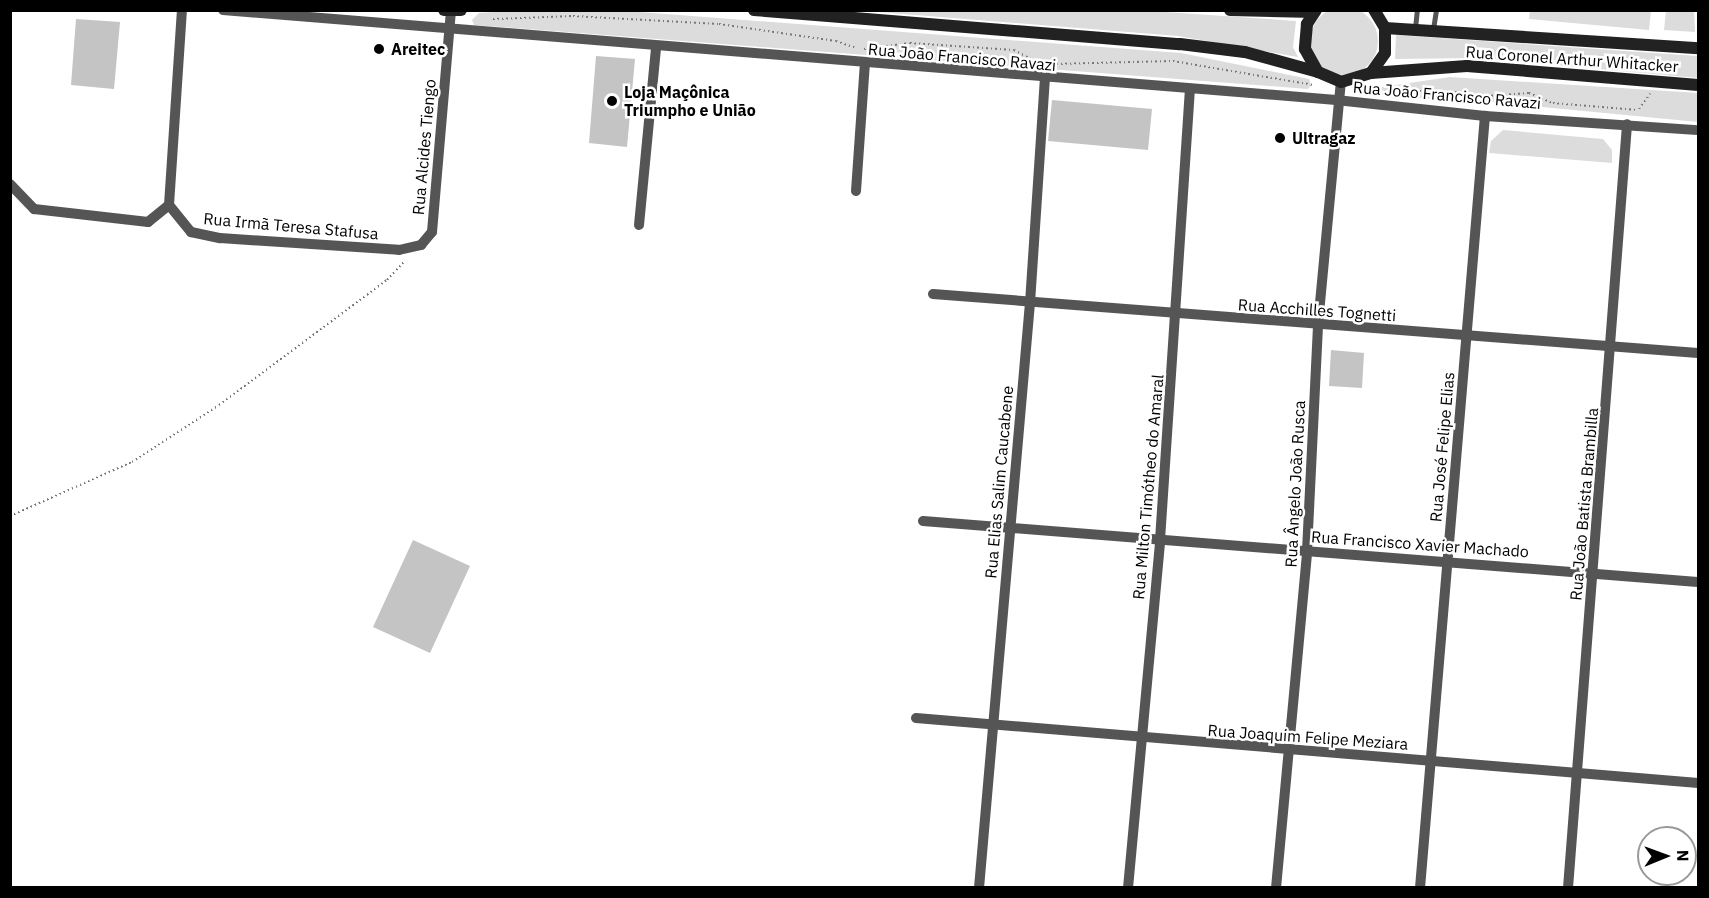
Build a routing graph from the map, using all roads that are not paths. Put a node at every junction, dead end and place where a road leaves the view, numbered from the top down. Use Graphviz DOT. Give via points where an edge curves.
graph roads {
  1 [pos="182,10"];
  2 [pos="223,10"];
  3 [pos="754,10"];
  4 [pos="1230,10"];
  5 [pos="1374,10"];
  6 [pos="1417,10"];
  7 [pos="1436,10"];
  8 [pos="452,11"];
  9 [pos="1315,11"];
  10 [pos="1385,28"];
  11 [pos="1415,28"];
  12 [pos="450,29"];
  13 [pos="1433,30"];
  14 [pos="656,47"];
  15 [pos="1698,48"];
  16 [pos="865,63"];
  17 [pos="1318,72"];
  18 [pos="1371,73"];
  19 [pos="1045,79"];
  20 [pos="1341,82"];
  21 [pos="1698,85"];
  22 [pos="1190,89"];
  23 [pos="1336,100"];
  24 [pos="1485,116"];
  25 [pos="1630,120"];
  26 [pos="1698,130"];
  27 [pos="10,184"];
  28 [pos="856,191"];
  29 [pos="169,206"];
  30 [pos="639,225"];
  31 [pos="421,245"];
  32 [pos="933,294"];
  33 [pos="1030,303"];
  34 [pos="1177,315"];
  35 [pos="1318,324"];
  36 [pos="1466,337"];
  37 [pos="1612,346"];
  38 [pos="1698,353"];
  39 [pos="923,521"];
  40 [pos="1010,528"];
  41 [pos="1161,540"];
  42 [pos="1307,550"];
  43 [pos="1448,562"];
  44 [pos="1594,573"];
  45 [pos="1698,582"];
  46 [pos="916,718"];
  47 [pos="993,725"];
  48 [pos="1141,739"];
  49 [pos="1287,751"];
  50 [pos="1432,760"];
  51 [pos="1576,772"];
  52 [pos="1698,783"];
  53 [pos="979,888"];
  54 [pos="1128,888"];
  55 [pos="1276,888"];
  56 [pos="1420,888"];
  57 [pos="1568,888"];
  1 -- 29 [label="street"];
  2 -- 12 [label="street, Rua João Francisco Ravazi"];
  3 -- 17 [label="main road" via="1180,44 1245,52"];
  4 -- 9 [label="main road"];
  5 -- 10 [label="main road"];
  6 -- 11 [label="lane"];
  7 -- 13 [label="lane"];
  8 -- 12 [label="street, Rua Alcides Tiengo"];
  9 -- 17 [label="main road" via="1307,24 1305,50"];
  10 -- 11 [label="main road, Rua Coronel Arthur Whitacker"];
  10 -- 18 [label="main road" via="1385,53"];
  11 -- 13 [label="main road, Rua Coronel Arthur Whitacker"];
  12 -- 14 [label="street, Rua João Francisco Ravazi"];
  12 -- 31 [label="street, Rua Alcides Tiengo" via="432,232"];
  13 -- 15 [label="main road, Rua Coronel Arthur Whitacker"];
  14 -- 16 [label="street, Rua João Francisco Ravazi"];
  14 -- 30 [label="street"];
  16 -- 19 [label="street, Rua João Francisco Ravazi"];
  16 -- 28 [label="street"];
  17 -- 20 [label="main road"];
  18 -- 20 [label="main road, Rua Coronel Arthur Whitacker"];
  18 -- 21 [label="main road, Rua Coronel Arthur Whitacker" via="1467,66"];
  19 -- 22 [label="street, Rua João Francisco Ravazi"];
  19 -- 33 [label="street, Rua Elias Salim Caucabene"];
  20 -- 23 [label="street, Rua Ângelo João Rusca"];
  22 -- 23 [label="street, Rua João Francisco Ravazi"];
  22 -- 34 [label="street, Rua Milton Timótheo do Amaral"];
  23 -- 24 [label="street, Rua João Francisco Ravazi"];
  23 -- 35 [label="street, Rua Ângelo João Rusca"];
  24 -- 25 [label="street, Rua João Francisco Ravazi"];
  24 -- 36 [label="street, Rua José Felipe Elias"];
  25 -- 26 [label="street, Rua João Francisco Ravazi"];
  25 -- 37 [label="street, Rua João Batista Brambilla"];
  27 -- 29 [label="street" via="34,209 148,222"];
  29 -- 31 [label="street, Rua Irmã Teresa Stafusa" via="191,232 220,238 399,250"];
  32 -- 33 [label="street, Rua Acchilles Tognetti"];
  33 -- 34 [label="street, Rua Acchilles Tognetti"];
  33 -- 40 [label="street, Rua Elias Salim Caucabene"];
  34 -- 35 [label="street, Rua Acchilles Tognetti"];
  34 -- 41 [label="street, Rua Milton Timótheo do Amaral"];
  35 -- 36 [label="street, Rua Acchilles Tognetti"];
  35 -- 42 [label="street, Rua Ângelo João Rusca"];
  36 -- 37 [label="street, Rua Acchilles Tognetti"];
  36 -- 43 [label="street, Rua José Felipe Elias"];
  37 -- 38 [label="street, Rua Acchilles Tognetti"];
  37 -- 44 [label="street, Rua João Batista Brambilla"];
  39 -- 40 [label="street, Rua Francisco Xavier Machado"];
  40 -- 41 [label="street, Rua Francisco Xavier Machado"];
  40 -- 47 [label="street, Rua Elias Salim Caucabene"];
  41 -- 42 [label="street, Rua Francisco Xavier Machado"];
  41 -- 48 [label="street, Rua Milton Timótheo do Amaral"];
  42 -- 43 [label="street, Rua Francisco Xavier Machado"];
  42 -- 49 [label="street, Rua Ângelo João Rusca"];
  43 -- 44 [label="street, Rua Francisco Xavier Machado"];
  43 -- 50 [label="street, Rua José Felipe Elias"];
  44 -- 45 [label="street, Rua Francisco Xavier Machado"];
  44 -- 51 [label="street, Rua João Batista Brambilla"];
  46 -- 47 [label="street, Rua Joaquim Felipe Meziara"];
  47 -- 48 [label="street, Rua Joaquim Felipe Meziara"];
  47 -- 53 [label="street, Rua Elias Salim Caucabene"];
  48 -- 49 [label="street, Rua Joaquim Felipe Meziara"];
  48 -- 54 [label="street, Rua Milton Timótheo do Amaral"];
  49 -- 50 [label="street, Rua Joaquim Felipe Meziara"];
  49 -- 55 [label="street, Rua Ângelo João Rusca"];
  50 -- 51 [label="street, Rua Joaquim Felipe Meziara"];
  50 -- 56 [label="street, Rua José Felipe Elias"];
  51 -- 52 [label="street, Rua Joaquim Felipe Meziara"];
  51 -- 57 [label="street, Rua João Batista Brambilla"];
}
